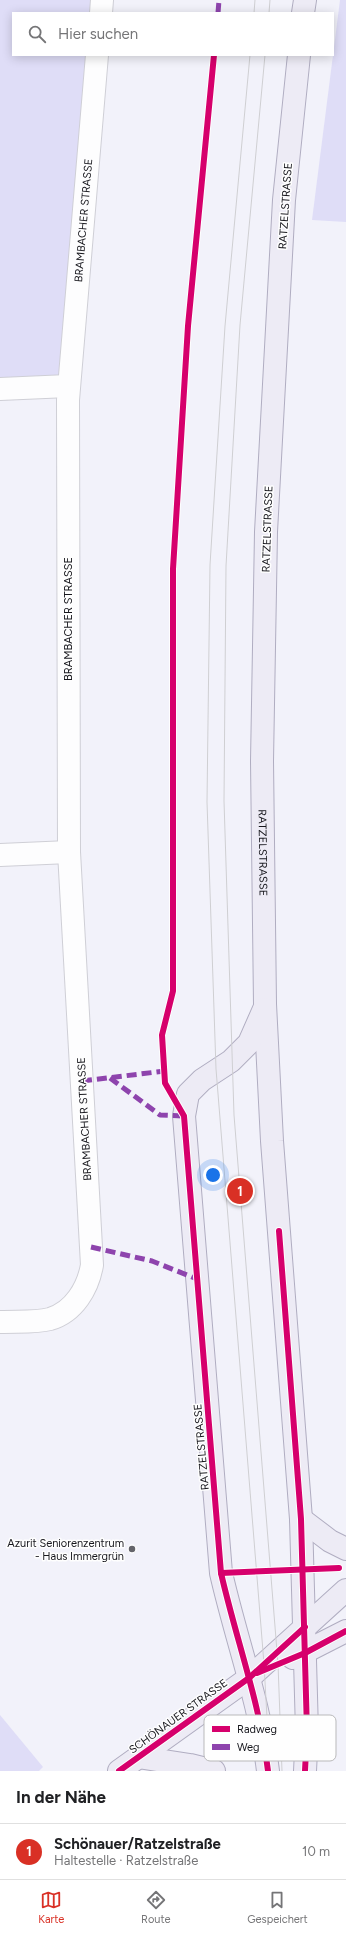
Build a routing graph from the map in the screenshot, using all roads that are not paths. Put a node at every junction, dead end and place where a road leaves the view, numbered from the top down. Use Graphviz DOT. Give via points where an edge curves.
graph roads {
  1 [pos="102,0"];
  2 [pos="305,0"];
  3 [pos="101,12"];
  4 [pos="303,12"];
  5 [pos="97,56"];
  6 [pos="299,56"];
  7 [pos="68,386"];
  8 [pos="0,389"];
  9 [pos="69,852"];
  10 [pos="0,855"];
  11 [pos="266,1004"];
  12 [pos="0,1322"];
  13 [pos="301,1518"];
  14 [pos="346,1548"];
  15 [pos="346,1590"];
  16 [pos="305,1627"];
  17 [pos="346,1631"];
  18 [pos="306,1653"];
  19 [pos="249,1678"];
  20 [pos="258,1715"];
  21 [pos="307,1715"];
  22 [pos="138,1757"];
  23 [pos="267,1761"];
  24 [pos="306,1761"];
  25 [pos="119,1771"];
  26 [pos="214,1771"];
  27 [pos="268,1771"];
  28 [pos="306,1771"];
  1 -- 3 [label="street"];
  2 -- 4 [label="main road"];
  5 -- 7 [label="street, BRAMBACHER STRASSE"];
  6 -- 11 [label="main road, RATZELSTRASSE" via="284,200 266,532 262,761"];
  7 -- 8 [label="street"];
  7 -- 9 [label="street, BRAMBACHER STRASSE"];
  9 -- 10 [label="street"];
  9 -- 12 [label="street, BRAMBACHER STRASSE" via="92,1265 85,1289 62,1314 49,1319"];
  11 -- 13 [label="main road, RATZELSTRASSE" via="272,1141"];
  11 -- 19 [label="main road, RATZELSTRASSE" via="249,1044 188,1094 184,1116 221,1572"];
  13 -- 14 [label="main road" via="330,1541"];
  13 -- 16 [label="main road, RATZELSTRASSE"];
  15 -- 16 [label="main road, SCHÖNAUER STRASSE"];
  16 -- 18 [label="main road, RATZELSTRASSE"];
  16 -- 19 [label="main road, SCHÖNAUER STRASSE"];
  17 -- 18 [label="main road, SCHÖNAUER STRASSE"];
  18 -- 19 [label="main road, SCHÖNAUER STRASSE"];
  18 -- 21 [label="main road, RATZELSTRASSE"];
  19 -- 20 [label="main road, RATZELSTRASSE"];
  19 -- 22 [label="main road, SCHÖNAUER STRASSE"];
  22 -- 25 [label="main road, SCHÖNAUER STRASSE"];
  22 -- 26 [label="main road"];
  23 -- 27 [label="main road, RATZELSTRASSE"];
  24 -- 28 [label="main road, RATZELSTRASSE"];
}
